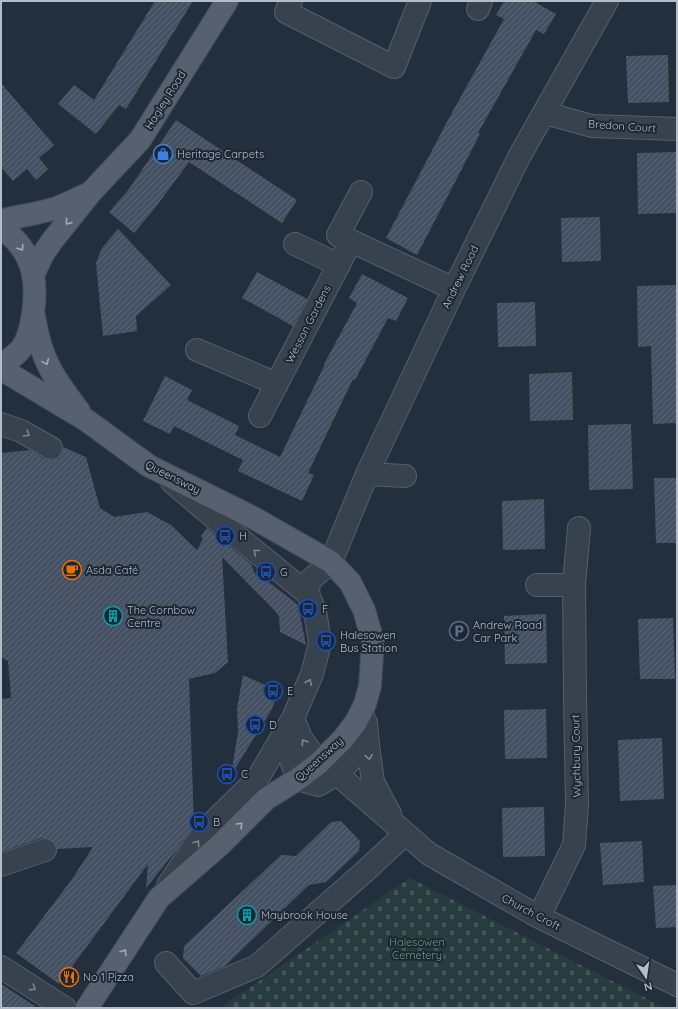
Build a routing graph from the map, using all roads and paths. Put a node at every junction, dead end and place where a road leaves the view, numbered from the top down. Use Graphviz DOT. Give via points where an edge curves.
graph roads {
  1 [pos="227,1"];
  2 [pos="291,1"];
  3 [pos="420,1"];
  4 [pos="604,2"];
  5 [pos="544,113"];
  6 [pos="677,129"];
  7 [pos="92,191"];
  8 [pos="361,192"];
  9 [pos="1,221"];
  10 [pos="1,228"];
  11 [pos="351,241"];
  12 [pos="295,244"];
  13 [pos="339,265"];
  14 [pos="33,275"];
  15 [pos="454,289"];
  16 [pos="33,310"];
  17 [pos="197,350"];
  18 [pos="1,364"];
  19 [pos="1,369"];
  20 [pos="277,384"];
  21 [pos="260,416"];
  22 [pos="86,420"];
  23 [pos="1,424"];
  24 [pos="52,448"];
  25 [pos="161,472"];
  26 [pos="367,474"];
  27 [pos="405,476"];
  28 [pos="579,528"];
  29 [pos="331,562"];
  30 [pos="537,585"];
  31 [pos="574,585"];
  32 [pos="308,594"];
  33 [pos="365,704"];
  34 [pos="288,727"];
  35 [pos="328,768"];
  36 [pos="298,780"];
  37 [pos="400,829"];
  38 [pos="45,850"];
  39 [pos="1,865"];
  40 [pos="160,898"];
  41 [pos="539,917"];
  42 [pos="166,963"];
  43 [pos="1,967"];
  44 [pos="677,985"];
  45 [pos="65,1008"];
  46 [pos="87,1008"];
  1 -- 7 [label="main road, Hagley Road" via="140,140"];
  2 -- 3 [label="street" via="286,12 394,67"];
  4 -- 5 [label="street, Andrew Road"];
  5 -- 6 [label="street, Bredon Court" via="592,126"];
  5 -- 15 [label="street, Andrew Road" via="519,157"];
  7 -- 9 [label="main road, Hagley Road" via="60,207"];
  7 -- 14 [label="main road, Hagley Road, one-way" via="52,241"];
  8 -- 11 [label="street" via="338,235"];
  10 -- 14 [label="main road, one-way" via="16,240 26,256"];
  11 -- 13 [label="street, Wesson Gardens"];
  11 -- 15 [label="street"];
  12 -- 13 [label="street"];
  13 -- 20 [label="street, Wesson Gardens"];
  14 -- 16 [label="main road"];
  15 -- 26 [label="street, Andrew Road"];
  16 -- 18 [label="main road" via="22,348 11,359"];
  16 -- 22 [label="main road, Queensway, one-way" via="38,339 49,368 60,387"];
  17 -- 20 [label="street"];
  19 -- 22 [label="main road, Queensway"];
  20 -- 21 [label="street, Wesson Gardens"];
  22 -- 25 [label="main road, Queensway"];
  23 -- 24 [label="street, one-way" via="21,430"];
  25 -- 29 [label="main road, Queensway" via="252,517"];
  32 -- 25 [label="street, one-way"];
  26 -- 27 [label="street"];
  26 -- 29 [label="street, Andrew Road"];
  28 -- 31 [label="street, Wychbury Court"];
  29 -- 32 [label="street" via="309,581"];
  29 -- 33 [label="main road, Queensway" via="350,582 364,610 373,640 370,686"];
  30 -- 31 [label="street"];
  31 -- 41 [label="street, Wychbury Court" via="577,804 574,845"];
  34 -- 32 [label="street, one-way" via="312,674 320,643 315,611"];
  33 -- 35 [label="main road, Queensway"];
  33 -- 37 [label="street, Church Croft, one-way" via="373,782"];
  35 -- 34 [label="street, Church Croft, one-way"];
  34 -- 36 [label="street"];
  40 -- 34 [label="street, one-way" via="206,830 258,778"];
  35 -- 36 [label="main road, Queensway"];
  35 -- 37 [label="street, Church Croft"];
  40 -- 36 [label="main road, Queensway, one-way" via="220,845 266,799"];
  37 -- 41 [label="street, Church Croft" via="429,854"];
  37 -- 42 [label="street" via="362,874 258,966 193,993"];
  38 -- 39 [label="street"];
  46 -- 40 [label="main road, Queensway, one-way"];
  41 -- 44 [label="street, Church Croft"];
  43 -- 45 [label="street, one-way"];
}
